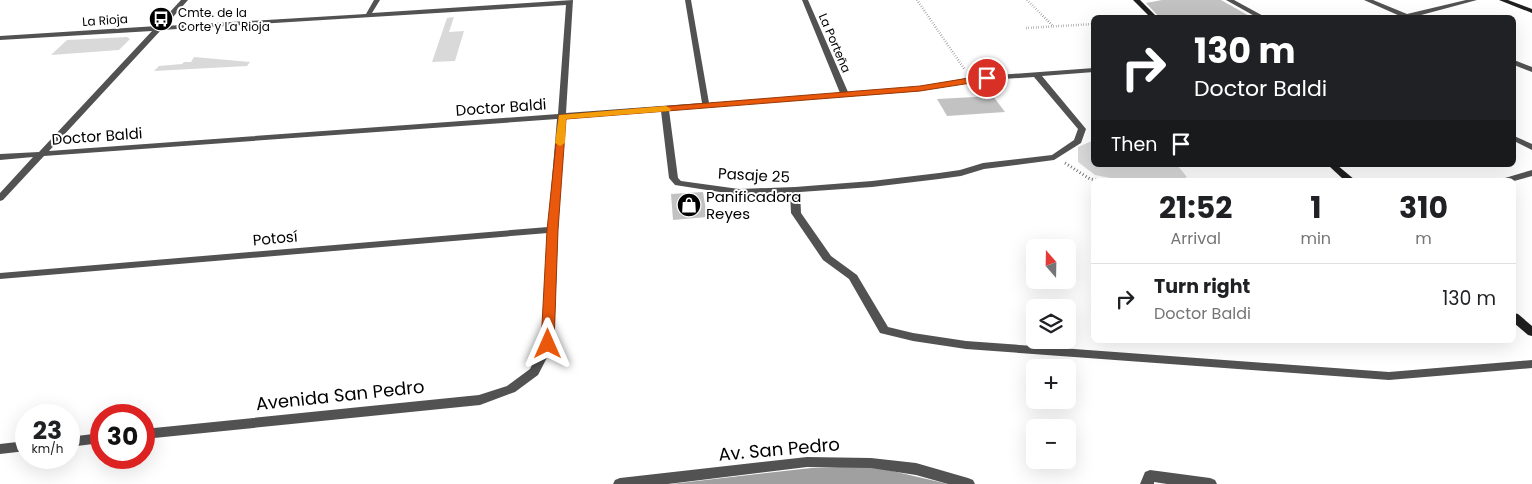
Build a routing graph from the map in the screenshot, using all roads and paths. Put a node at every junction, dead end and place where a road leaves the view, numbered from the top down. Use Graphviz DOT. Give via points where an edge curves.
graph roads {
  1 [pos="185,0"];
  2 [pos="376,0"];
  3 [pos="688,0"];
  4 [pos="805,0"];
  5 [pos="918,0"];
  6 [pos="1027,0"];
  7 [pos="1147,0"];
  8 [pos="1229,0"];
  9 [pos="1367,0"];
  10 [pos="1474,0"];
  11 [pos="1502,0"];
  12 [pos="570,1"];
  13 [pos="1137,1"];
  14 [pos="1532,11"];
  15 [pos="368,15"];
  16 [pos="1152,15"];
  17 [pos="1258,15"];
  18 [pos="1401,15"];
  19 [pos="1413,15"];
  20 [pos="1091,24"];
  21 [pos="1053,26"];
  22 [pos="160,28"];
  23 [pos="1026,28"];
  24 [pos="0,38"];
  25 [pos="1516,63"];
  26 [pos="1091,70"];
  27 [pos="1532,70"];
  28 [pos="1036,74"];
  29 [pos="972,80"];
  30 [pos="845,95"];
  31 [pos="706,106"];
  32 [pos="665,109"];
  33 [pos="562,116"];
  34 [pos="1516,139"];
  35 [pos="1532,147"];
  36 [pos="40,154"];
  37 [pos="0,157"];
  38 [pos="1054,157"];
  39 [pos="1334,167"];
  40 [pos="1532,173"];
  41 [pos="1091,178"];
  42 [pos="1348,178"];
  43 [pos="1515,178"];
  44 [pos="795,190"];
  45 [pos="0,198"];
  46 [pos="552,230"];
  47 [pos="0,276"];
  48 [pos="1516,319"];
  49 [pos="1532,332"];
  50 [pos="1532,364"];
  51 [pos="155,433"];
  52 [pos="15,447"];
  53 [pos="0,449"];
  54 [pos="620,484"];
  55 [pos="968,484"];
  56 [pos="1148,484"];
  57 [pos="1210,484"];
  1 -- 22 [label="street"];
  2 -- 15 [label="street"];
  3 -- 31 [label="street"];
  4 -- 30 [label="street, La Porteña"];
  5 -- 29 [label="path"];
  6 -- 21 [label="path"];
  7 -- 13 [label="street"];
  8 -- 17 [label="street"];
  9 -- 18 [label="street"];
  10 -- 19 [label="street"];
  11 -- 14 [label="street"];
  12 -- 15 [label="street, La Rioja"];
  12 -- 33 [label="street"];
  13 -- 16 [label="street"];
  15 -- 22 [label="street, La Rioja"];
  20 -- 21 [label="path"];
  21 -- 23 [label="path"];
  22 -- 24 [label="street, La Rioja"];
  22 -- 36 [label="street"];
  25 -- 27 [label="street"];
  26 -- 28 [label="street, Doctor Baldi"];
  28 -- 29 [label="street, Doctor Baldi"];
  28 -- 38 [label="street" via="1082,129 1078,142"];
  29 -- 30 [label="street, Doctor Baldi"];
  30 -- 31 [label="street, Doctor Baldi"];
  31 -- 32 [label="street, Doctor Baldi"];
  32 -- 33 [label="street, Doctor Baldi"];
  32 -- 44 [label="street, Pasaje 25" via="674,178 678,183 739,192"];
  33 -- 36 [label="street, Doctor Baldi"];
  33 -- 46 [label="street"];
  34 -- 35 [label="street"];
  36 -- 37 [label="street, Doctor Baldi"];
  36 -- 45 [label="street"];
  38 -- 41 [label="path"];
  38 -- 44 [label="street" via="984,166 939,176"];
  39 -- 42 [label="street"];
  40 -- 43 [label="street"];
  44 -- 50 [label="street, Pasaje 25" via="796,213 827,258 853,277 884,330 913,337 1006,349 1389,376"];
  46 -- 47 [label="street, Potosí"];
  46 -- 51 [label="street, Avenida San Pedro" via="548,344 534,372 511,389 480,400"];
  48 -- 49 [label="street"];
  52 -- 53 [label="street"];
  54 -- 55 [label="street, Av. San Pedro" via="807,462 871,463 916,469"];
  56 -- 57 [label="street" via="1150,476"];
}
